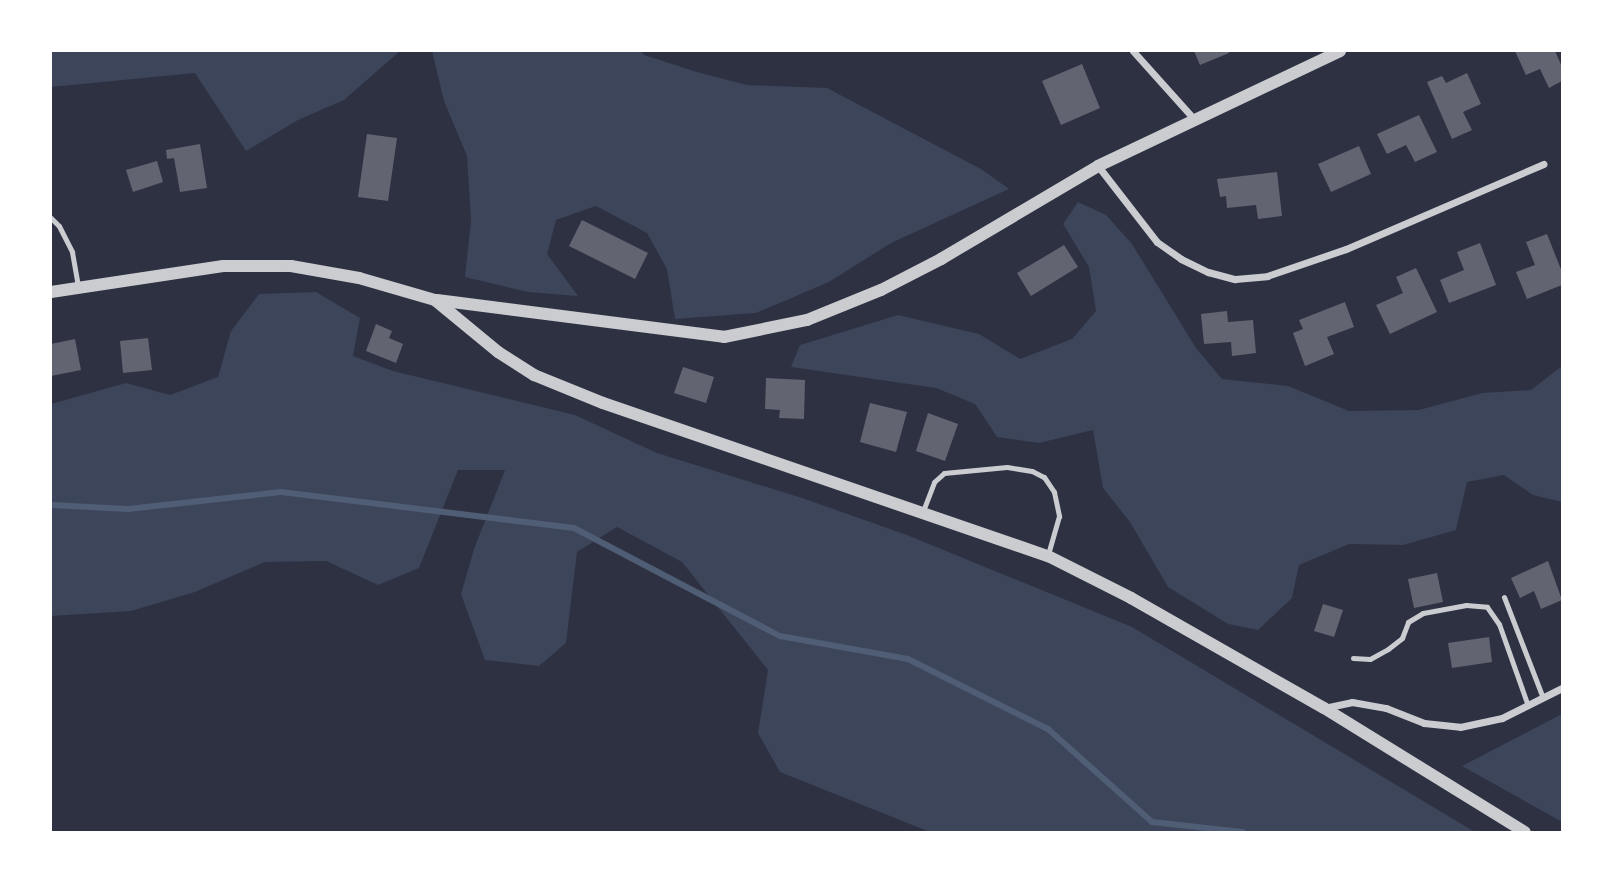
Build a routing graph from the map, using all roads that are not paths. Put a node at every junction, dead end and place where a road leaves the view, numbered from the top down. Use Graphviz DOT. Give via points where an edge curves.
graph roads {
  1 [pos="1133,51"];
  2 [pos="1340,51"];
  3 [pos="1195,120"];
  4 [pos="1543,164"];
  5 [pos="1098,166"];
  6 [pos="51,218"];
  7 [pos="78,287"];
  8 [pos="51,292"];
  9 [pos="435,300"];
  10 [pos="922,514"];
  11 [pos="1048,556"];
  12 [pos="1504,597"];
  13 [pos="1353,658"];
  14 [pos="1562,688"];
  15 [pos="1543,698"];
  16 [pos="1528,706"];
  17 [pos="1324,708"];
  18 [pos="1525,832"];
  1 -- 3 [label="street"];
  2 -- 3 [label="street"];
  3 -- 5 [label="street"];
  4 -- 5 [label="street" via="1314,261 1266,276 1235,279 1208,272 1157,242"];
  5 -- 9 [label="street" via="881,290 807,320 724,337"];
  6 -- 7 [label="lane" via="72,252"];
  7 -- 8 [label="street"];
  7 -- 9 [label="street" via="223,267 290,266 359,278"];
  9 -- 10 [label="street" via="534,375"];
  10 -- 11 [label="street"];
  10 -- 11 [label="lane" via="934,482 944,473 1007,467 1032,471 1044,477 1054,492 1059,516"];
  11 -- 17 [label="street"];
  12 -- 15 [label="lane"];
  13 -- 16 [label="lane" via="1370,659 1388,649 1402,638 1408,622 1423,613 1466,605 1487,607 1499,624"];
  14 -- 15 [label="street"];
  15 -- 16 [label="street"];
  16 -- 17 [label="street" via="1502,718 1460,727 1423,723 1386,708 1352,702"];
  17 -- 18 [label="street"];
}
